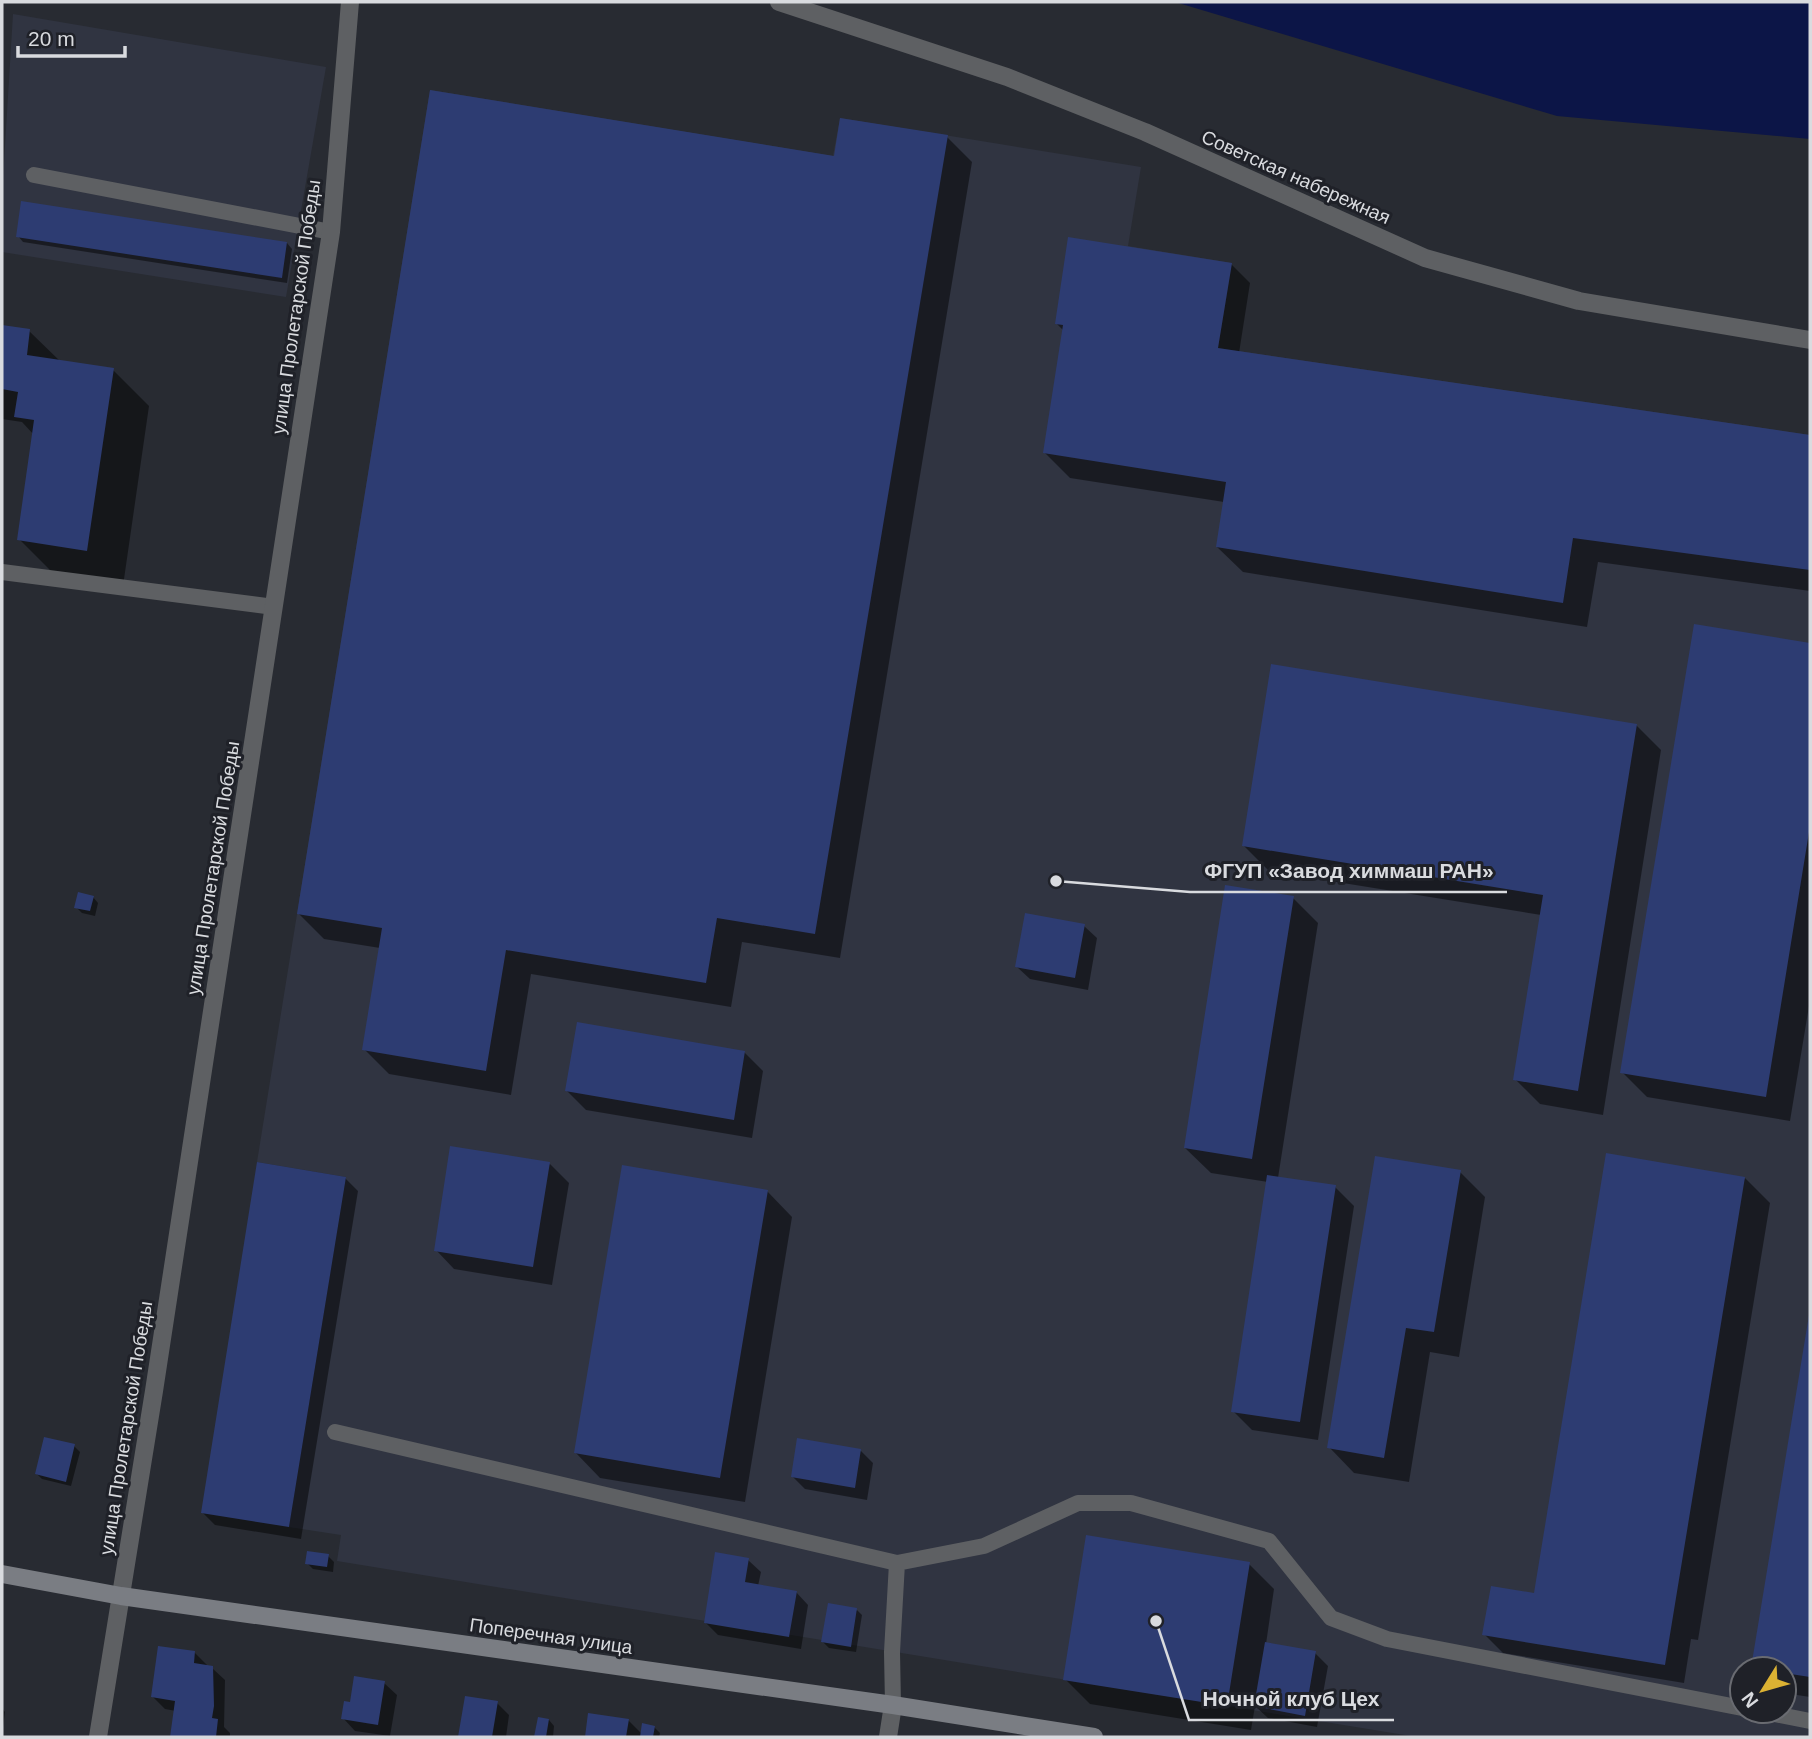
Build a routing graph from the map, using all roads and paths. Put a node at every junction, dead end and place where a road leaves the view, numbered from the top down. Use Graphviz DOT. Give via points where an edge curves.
graph roads {
  1 [pos="350,2"];
  2 [pos="779,2"];
  3 [pos="34,175"];
  4 [pos="331,232"];
  5 [pos="1810,340"];
  6 [pos="2,572"];
  7 [pos="274,607"];
  8 [pos="335,1432"];
  9 [pos="897,1563"];
  10 [pos="2,1574"];
  11 [pos="121,1596"];
  12 [pos="893,1705"];
  13 [pos="1728,1705"];
  14 [pos="98,1737"];
  15 [pos="888,1737"];
  16 [pos="1094,1737"];
  1 -- 4 [label="street, улица Пролетарской Победы"];
  2 -- 5 [label="street, Советская набережная" via="1007,77 1132,127 1425,258 1579,301"];
  3 -- 4 [label="lane"];
  4 -- 7 [label="street, улица Пролетарской Победы"];
  6 -- 7 [label="lane"];
  7 -- 11 [label="street, улица Пролетарской Победы"];
  8 -- 9 [label="lane"];
  9 -- 12 [label="lane"];
  9 -- 13 [label="lane" via="984,1546 1078,1503 1132,1503 1269,1541 1331,1618 1387,1639"];
  10 -- 11 [label="street, Поперечная улица"];
  11 -- 12 [label="street, Поперечная улица"];
  11 -- 14 [label="street, улица Пролетарской Победы"];
  12 -- 15 [label="street"];
  12 -- 16 [label="street, Поперечная улица"];
}
